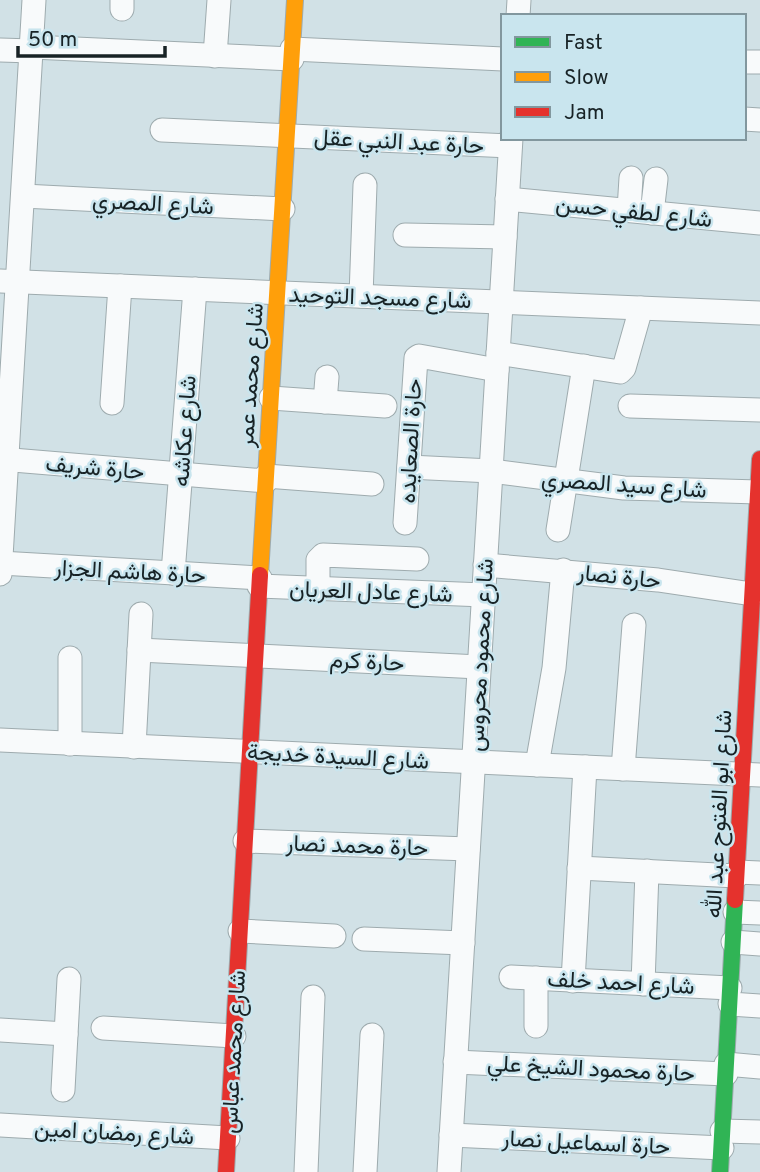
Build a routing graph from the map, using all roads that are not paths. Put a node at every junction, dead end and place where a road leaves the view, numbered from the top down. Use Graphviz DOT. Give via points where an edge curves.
graph roads {
  1 [pos="34,0"];
  2 [pos="219,0"];
  3 [pos="295,0"];
  4 [pos="32,49"];
  5 [pos="0,50"];
  6 [pos="292,54"];
  7 [pos="215,56"];
  8 [pos="501,59"];
  9 [pos="162,131"];
  10 [pos="287,135"];
  11 [pos="511,142"];
  12 [pos="631,178"];
  13 [pos="656,179"];
  14 [pos="365,185"];
  15 [pos="15,198"];
  16 [pos="507,199"];
  17 [pos="283,209"];
  18 [pos="629,211"];
  19 [pos="652,213"];
  20 [pos="760,223"];
  21 [pos="405,234"];
  22 [pos="505,237"];
  23 [pos="9,281"];
  24 [pos="120,286"];
  25 [pos="195,289"];
  26 [pos="278,293"];
  27 [pos="361,296"];
  28 [pos="501,302"];
  29 [pos="641,308"];
  30 [pos="760,313"];
  31 [pos="498,361"];
  32 [pos="584,366"];
  33 [pos="6,375"];
  34 [pos="327,377"];
  35 [pos="271,398"];
  36 [pos="325,401"];
  37 [pos="111,403"];
  38 [pos="630,405"];
  39 [pos="385,406"];
  40 [pos="760,410"];
  41 [pos="3,459"];
  42 [pos="760,459"];
  43 [pos="409,467"];
  44 [pos="491,471"];
  45 [pos="181,474"];
  46 [pos="266,478"];
  47 [pos="565,482"];
  48 [pos="372,484"];
  49 [pos="759,491"];
  50 [pos="405,523"];
  51 [pos="558,530"];
  52 [pos="417,559"];
  53 [pos="0,563"];
  54 [pos="485,565"];
  55 [pos="563,570"];
  56 [pos="757,570"];
  57 [pos="173,573"];
  58 [pos="0,574"];
  59 [pos="259,582"];
  60 [pos="318,589"];
  61 [pos="484,595"];
  62 [pos="755,608"];
  63 [pos="141,614"];
  64 [pos="634,625"];
  65 [pos="139,650"];
  66 [pos="255,655"];
  67 [pos="70,658"];
  68 [pos="479,667"];
  69 [pos="0,740"];
  70 [pos="70,744"];
  71 [pos="134,747"];
  72 [pos="249,752"];
  73 [pos="473,762"];
  74 [pos="537,765"];
  75 [pos="585,767"];
  76 [pos="623,769"];
  77 [pos="751,775"];
  78 [pos="246,841"];
  79 [pos="468,849"];
  80 [pos="579,868"];
  81 [pos="647,871"];
  82 [pos="745,873"];
  83 [pos="735,912"];
  84 [pos="760,913"];
  85 [pos="240,931"];
  86 [pos="334,936"];
  87 [pos="364,939"];
  88 [pos="733,942"];
  89 [pos="463,943"];
  90 [pos="760,944"];
  91 [pos="511,977"];
  92 [pos="536,978"];
  93 [pos="69,979"];
  94 [pos="573,981"];
  95 [pos="643,984"];
  96 [pos="730,996"];
  97 [pos="313,997"];
  98 [pos="760,1006"];
  99 [pos="536,1026"];
  100 [pos="103,1028"];
  101 [pos="0,1030"];
  102 [pos="66,1034"];
  103 [pos="372,1035"];
  104 [pos="234,1036"];
  105 [pos="455,1062"];
  106 [pos="760,1067"];
  107 [pos="726,1069"];
  108 [pos="63,1090"];
  109 [pos="0,1125"];
  110 [pos="760,1132"];
  111 [pos="451,1135"];
  112 [pos="228,1138"];
  113 [pos="722,1140"];
  114 [pos="226,1172"];
  115 [pos="306,1172"];
  116 [pos="365,1172"];
  117 [pos="449,1172"];
  118 [pos="720,1172"];
  1 -- 4 [label="street"];
  2 -- 7 [label="street"];
  3 -- 6 [label="street, شارع محمد عمر"];
  4 -- 5 [label="street"];
  4 -- 7 [label="street"];
  4 -- 15 [label="street"];
  6 -- 7 [label="street"];
  6 -- 8 [label="street"];
  6 -- 10 [label="street, شارع محمد عمر"];
  9 -- 10 [label="street, حارة عبد النبي عقل"];
  10 -- 11 [label="street, حارة عبد النبي عقل"];
  10 -- 17 [label="street, شارع محمد عمر"];
  11 -- 16 [label="street, شارع محمود محروس"];
  12 -- 18 [label="street"];
  13 -- 19 [label="street"];
  14 -- 27 [label="street"];
  15 -- 17 [label="street, شارع المصري"];
  15 -- 23 [label="street"];
  16 -- 18 [label="street, شارع لطفي حسن"];
  16 -- 22 [label="street, شارع محمود محروس"];
  17 -- 26 [label="street, شارع محمد عمر"];
  18 -- 19 [label="street, شارع لطفي حسن"];
  19 -- 20 [label="street, شارع لطفي حسن"];
  21 -- 22 [label="street"];
  22 -- 28 [label="street, شارع محمود محروس"];
  23 -- 24 [label="street, شارع مسجد التوحيد"];
  23 -- 33 [label="street"];
  24 -- 25 [label="street, شارع مسجد التوحيد"];
  24 -- 37 [label="street"];
  25 -- 26 [label="street, شارع مسجد التوحيد"];
  25 -- 45 [label="street, شارع عكاشه"];
  26 -- 27 [label="street, شارع مسجد التوحيد"];
  26 -- 35 [label="street, شارع محمد عمر"];
  27 -- 28 [label="street, شارع مسجد التوحيد"];
  28 -- 29 [label="street, شارع مسجد التوحيد"];
  28 -- 31 [label="street, شارع محمود محروس"];
  29 -- 30 [label="street, شارع مسجد التوحيد"];
  29 -- 32 [label="street" via="624,368 620,372"];
  31 -- 32 [label="street"];
  31 -- 43 [label="street, حارة الصعايده" via="416,358"];
  31 -- 44 [label="street, شارع محمود محروس"];
  32 -- 47 [label="street"];
  33 -- 41 [label="street"];
  34 -- 36 [label="street"];
  35 -- 36 [label="street"];
  35 -- 46 [label="street, شارع محمد عمر"];
  36 -- 39 [label="street"];
  38 -- 40 [label="street"];
  41 -- 45 [label="street, حارة شريف"];
  41 -- 53 [label="street"];
  42 -- 49 [label="street, شارع ابو الفتوح عبد الله"];
  43 -- 44 [label="street, شارع سيد المصري"];
  43 -- 50 [label="street, حارة الصعايده"];
  44 -- 47 [label="street, شارع سيد المصري"];
  44 -- 54 [label="street, شارع محمود محروس"];
  45 -- 46 [label="street, حارة شريف"];
  45 -- 57 [label="street, شارع عكاشه"];
  46 -- 48 [label="street, حارة شريف"];
  46 -- 59 [label="street, شارع محمد عمر"];
  47 -- 49 [label="street, شارع سيد المصري"];
  47 -- 51 [label="street"];
  49 -- 56 [label="street, شارع ابو الفتوح عبد الله"];
  52 -- 60 [label="street" via="323,555 318,559"];
  53 -- 57 [label="street, حارة هاشم الجزار"];
  53 -- 58 [label="street"];
  54 -- 55 [label="street, حارة نصار"];
  54 -- 61 [label="street, شارع محمود محروس"];
  55 -- 62 [label="street, حارة نصار" via="658,580"];
  55 -- 74 [label="street" via="554,668"];
  56 -- 62 [label="street, شارع ابو الفتوح عبد الله"];
  57 -- 59 [label="street, حارة هاشم الجزار"];
  59 -- 60 [label="street, شارع عادل العريان"];
  59 -- 66 [label="street, شارع محمد عمر"];
  60 -- 61 [label="street, شارع عادل العريان"];
  61 -- 68 [label="street, شارع محمود محروس"];
  62 -- 77 [label="street, شارع ابو الفتوح عبد الله"];
  63 -- 65 [label="street"];
  64 -- 76 [label="street"];
  65 -- 66 [label="street, حارة كرم"];
  65 -- 71 [label="street"];
  66 -- 68 [label="street, حارة كرم"];
  66 -- 72 [label="street, شارع محمد عمر"];
  67 -- 70 [label="street"];
  68 -- 73 [label="street, شارع محمود محروس"];
  69 -- 70 [label="street, شارع السيدة خديجة"];
  70 -- 71 [label="street, شارع السيدة خديجة"];
  71 -- 72 [label="street, شارع السيدة خديجة"];
  72 -- 73 [label="street, شارع السيدة خديجة"];
  72 -- 78 [label="street, شارع محمد عباس"];
  73 -- 74 [label="street, شارع السيدة خديجة"];
  73 -- 79 [label="street, شارع محمود محروس"];
  74 -- 75 [label="street, شارع السيدة خديجة"];
  75 -- 76 [label="street, شارع السيدة خديجة"];
  75 -- 80 [label="street"];
  76 -- 77 [label="street, شارع السيدة خديجة"];
  77 -- 82 [label="street, شارع ابو الفتوح عبد الله"];
  78 -- 79 [label="street, حارة محمد نصار"];
  78 -- 85 [label="street, شارع محمد عباس"];
  79 -- 89 [label="street, شارع محمود محروس"];
  80 -- 81 [label="street"];
  80 -- 94 [label="street"];
  81 -- 82 [label="street"];
  81 -- 95 [label="street"];
  82 -- 83 [label="street, شارع ابو الفتوح عبد الله"];
  83 -- 84 [label="street"];
  83 -- 88 [label="street, شارع ابو الفتوح عبد الله"];
  85 -- 86 [label="street"];
  85 -- 104 [label="street, شارع محمد عباس"];
  87 -- 89 [label="street"];
  88 -- 90 [label="street"];
  88 -- 96 [label="street, شارع ابو الفتوح عبد الله"];
  89 -- 105 [label="street, شارع محمود محروس"];
  91 -- 92 [label="street, شارع احمد خلف"];
  92 -- 94 [label="street, شارع احمد خلف"];
  92 -- 99 [label="street"];
  93 -- 102 [label="street"];
  94 -- 95 [label="street, شارع احمد خلف"];
  95 -- 96 [label="street, شارع احمد خلف"];
  96 -- 98 [label="street, شارع احمد خلف"];
  96 -- 107 [label="street, شارع ابو الفتوح عبد الله"];
  97 -- 115 [label="street"];
  100 -- 104 [label="street"];
  101 -- 102 [label="street"];
  102 -- 108 [label="street"];
  103 -- 116 [label="street"];
  104 -- 112 [label="street, شارع محمد عباس"];
  105 -- 107 [label="street, حارة محمود الشيخ علي"];
  105 -- 111 [label="street, شارع محمود محروس"];
  106 -- 107 [label="street, حارة محمود الشيخ علي"];
  107 -- 113 [label="street, شارع ابو الفتوح عبد الله"];
  109 -- 112 [label="street, شارع رمضان امين"];
  110 -- 113 [label="street, حارة اسماعيل نصار"];
  111 -- 113 [label="street, حارة اسماعيل نصار"];
  111 -- 117 [label="street, شارع محمود محروس"];
  112 -- 114 [label="street, شارع محمد عباس"];
  113 -- 118 [label="street, شارع ابو الفتوح عبد الله"];
}
